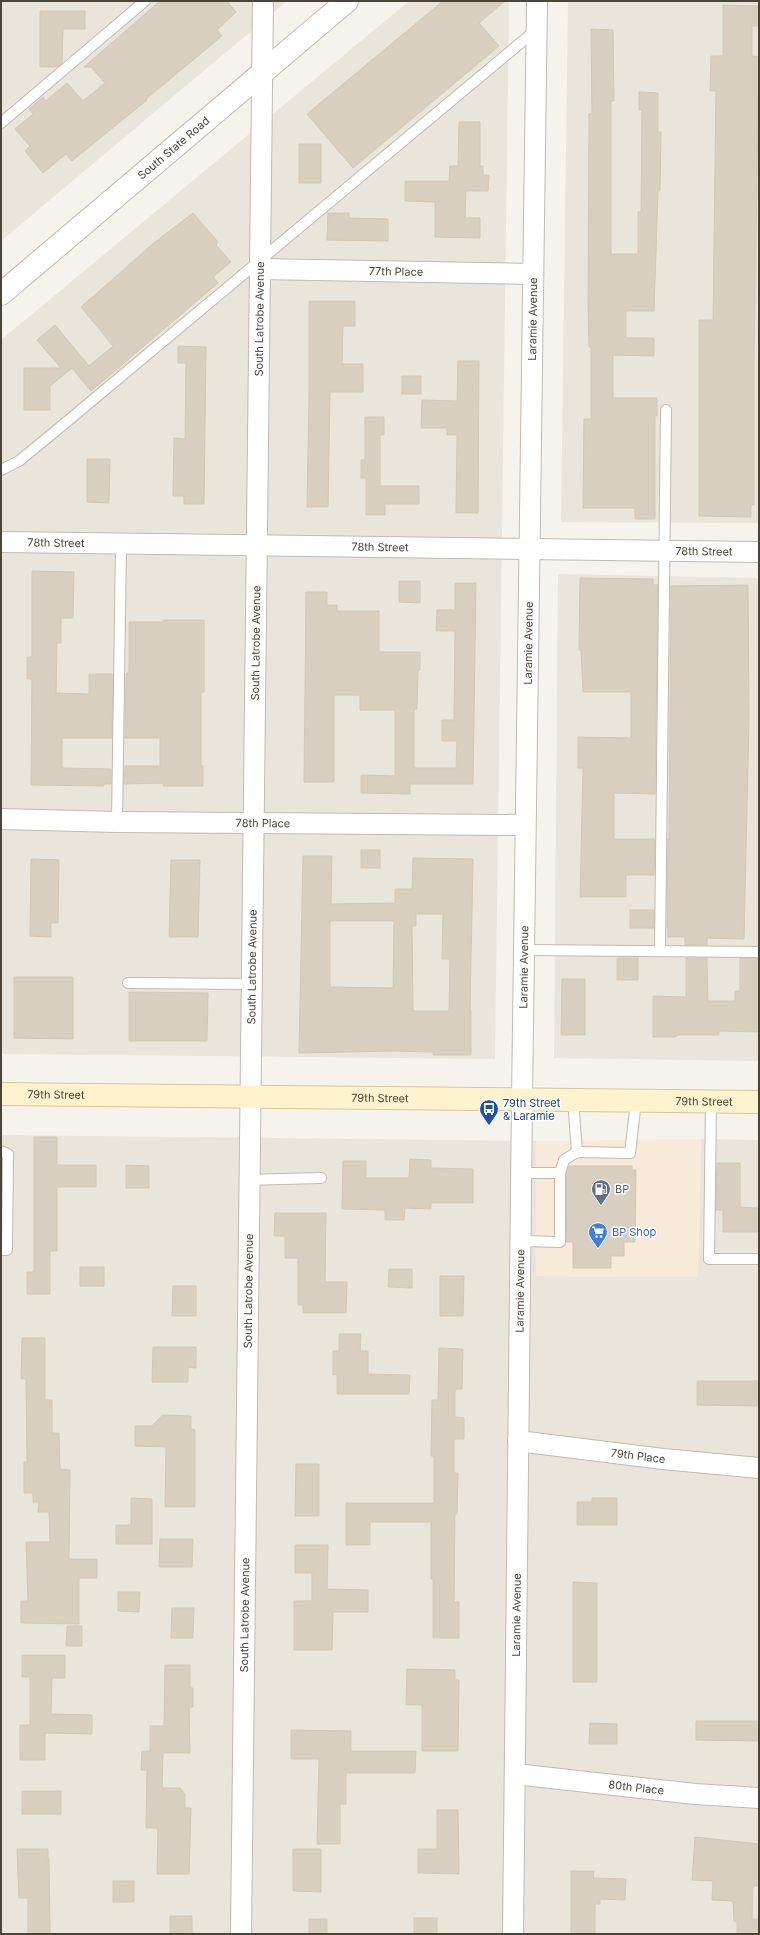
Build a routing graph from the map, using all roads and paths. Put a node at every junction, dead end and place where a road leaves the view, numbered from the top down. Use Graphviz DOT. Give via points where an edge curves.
graph roads {
  1 [pos="145,1"];
  2 [pos="263,1"];
  3 [pos="347,1"];
  4 [pos="537,1"];
  5 [pos="536,30"];
  6 [pos="262,72"];
  7 [pos="1,123"];
  8 [pos="260,265"];
  9 [pos="533,274"];
  10 [pos="1,294"];
  11 [pos="666,410"];
  12 [pos="1,470"];
  13 [pos="1,542"];
  14 [pos="121,544"];
  15 [pos="256,546"];
  16 [pos="529,551"];
  17 [pos="664,552"];
  18 [pos="759,552"];
  19 [pos="1,819"];
  20 [pos="117,822"];
  21 [pos="253,823"];
  22 [pos="525,825"];
  23 [pos="524,950"];
  24 [pos="660,951"];
  25 [pos="759,952"];
  26 [pos="128,983"];
  27 [pos="251,984"];
  28 [pos="1,1094"];
  29 [pos="249,1097"];
  30 [pos="522,1100"];
  31 [pos="573,1100"];
  32 [pos="636,1101"];
  33 [pos="711,1102"];
  34 [pos="759,1102"];
  35 [pos="1,1151"];
  36 [pos="577,1152"];
  37 [pos="521,1173"];
  38 [pos="560,1173"];
  39 [pos="321,1178"];
  40 [pos="248,1180"];
  41 [pos="521,1241"];
  42 [pos="1,1250"];
  43 [pos="759,1259"];
  44 [pos="518,1441"];
  45 [pos="759,1468"];
  46 [pos="515,1774"];
  47 [pos="759,1798"];
  48 [pos="241,1934"];
  49 [pos="513,1934"];
  1 -- 7 [label="lane"];
  2 -- 6 [label="street, South Latrobe Avenue"];
  3 -- 6 [label="street, South State Road"];
  4 -- 5 [label="street, Laramie Avenue"];
  5 -- 8 [label="lane"];
  5 -- 9 [label="street, Laramie Avenue"];
  6 -- 8 [label="street, South Latrobe Avenue"];
  6 -- 10 [label="street, South State Road"];
  8 -- 9 [label="street, 77th Place"];
  8 -- 12 [label="lane" via="19,461"];
  8 -- 15 [label="street, South Latrobe Avenue"];
  9 -- 16 [label="street, Laramie Avenue"];
  11 -- 17 [label="lane"];
  13 -- 14 [label="street, 78th Street"];
  14 -- 15 [label="street, 78th Street"];
  14 -- 20 [label="lane"];
  15 -- 16 [label="street, 78th Street"];
  15 -- 21 [label="street, South Latrobe Avenue"];
  16 -- 17 [label="street, 78th Street"];
  16 -- 22 [label="street, Laramie Avenue"];
  17 -- 18 [label="street, 78th Street"];
  17 -- 24 [label="lane"];
  19 -- 20 [label="street, 78th Place"];
  20 -- 21 [label="street, 78th Place"];
  21 -- 22 [label="street, 78th Place"];
  21 -- 27 [label="street, South Latrobe Avenue"];
  22 -- 23 [label="street, Laramie Avenue"];
  23 -- 24 [label="lane"];
  23 -- 30 [label="street, Laramie Avenue"];
  24 -- 25 [label="lane"];
  26 -- 27 [label="lane"];
  27 -- 29 [label="street, South Latrobe Avenue"];
  28 -- 29 [label="main road, 79th Street"];
  29 -- 30 [label="main road, 79th Street"];
  29 -- 40 [label="street, South Latrobe Avenue"];
  30 -- 31 [label="main road, 79th Street"];
  30 -- 37 [label="street, Laramie Avenue"];
  31 -- 32 [label="main road, 79th Street"];
  31 -- 36 [label="lane"];
  32 -- 33 [label="main road, 79th Street"];
  32 -- 36 [label="lane" via="630,1153"];
  33 -- 34 [label="main road, 79th Street"];
  33 -- 43 [label="lane" via="709,1259"];
  35 -- 42 [label="lane" via="8,1154 8,1250"];
  36 -- 38 [label="lane" via="564,1160"];
  37 -- 38 [label="lane"];
  37 -- 41 [label="street, Laramie Avenue"];
  38 -- 41 [label="lane" via="560,1242"];
  39 -- 40 [label="lane"];
  40 -- 48 [label="street, South Latrobe Avenue"];
  41 -- 44 [label="street, Laramie Avenue"];
  44 -- 45 [label="street, 79th Place"];
  44 -- 46 [label="street, Laramie Avenue"];
  46 -- 47 [label="street, 80th Place" via="695,1794"];
  46 -- 49 [label="street, Laramie Avenue"];
}
